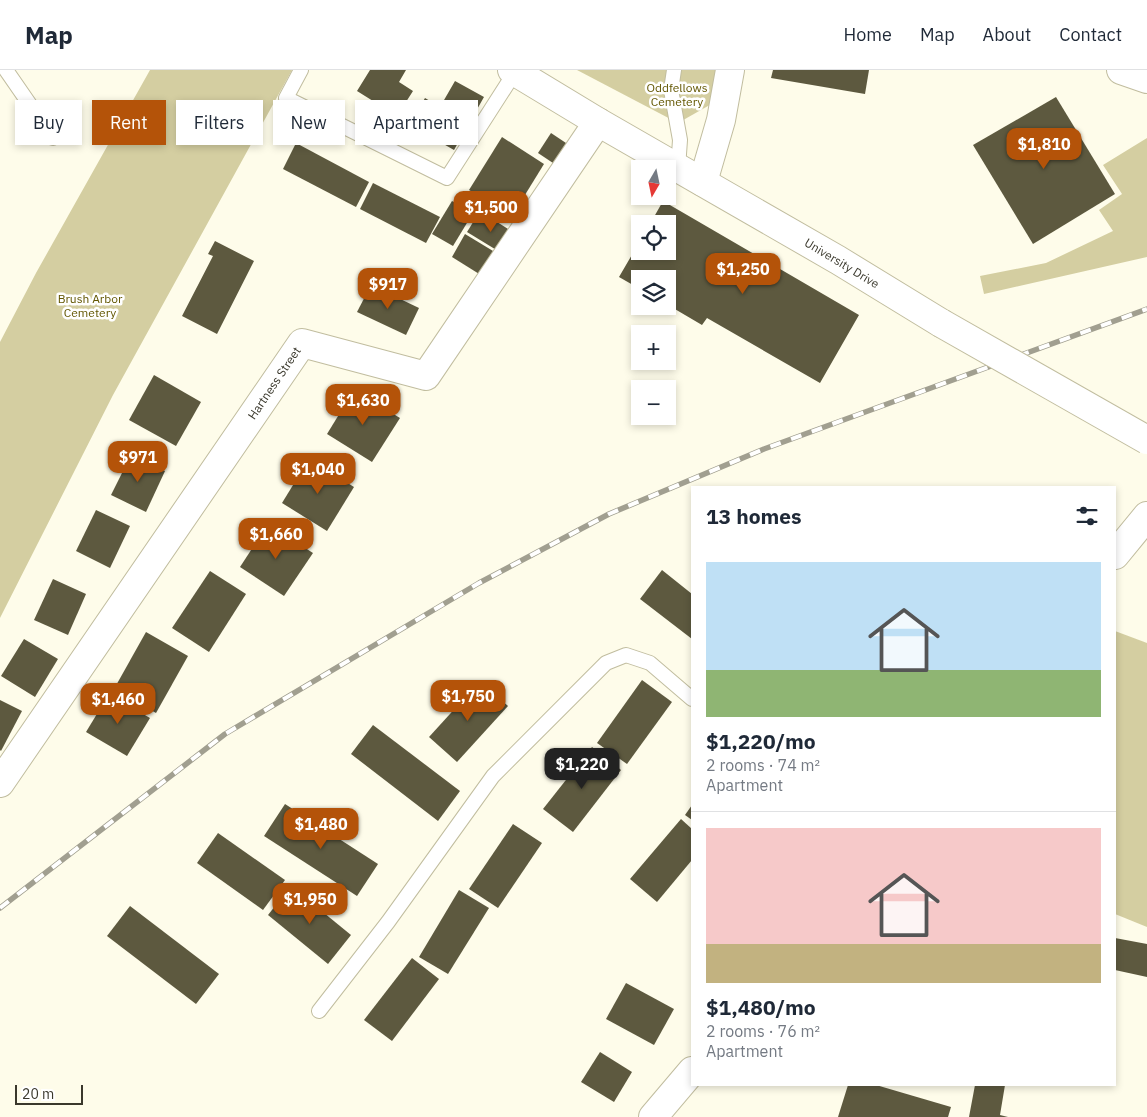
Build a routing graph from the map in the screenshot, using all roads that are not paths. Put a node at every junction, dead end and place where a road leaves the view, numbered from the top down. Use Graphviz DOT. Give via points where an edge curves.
graph roads {
  1 [pos="6,70"];
  2 [pos="301,70"];
  3 [pos="674,70"];
  4 [pos="730,70"];
  5 [pos="1121,70"];
  6 [pos="513,71"];
  7 [pos="1147,79"];
  8 [pos="27,100"];
  9 [pos="598,122"];
  10 [pos="678,168"];
  11 [pos="704,182"];
  12 [pos="1147,440"];
  13 [pos="1147,516"];
  14 [pos="1116,554"];
  15 [pos="691,698"];
  16 [pos="0,783"];
  17 [pos="319,1011"];
  18 [pos="691,1071"];
  19 [pos="653,1117"];
  1 -- 8 [label="lane"];
  2 -- 6 [label="lane" via="286,98 447,178"];
  3 -- 10 [label="lane" via="671,90 680,140"];
  4 -- 11 [label="street" via="721,120"];
  5 -- 7 [label="street"];
  6 -- 9 [label="street, University Drive"];
  9 -- 10 [label="street, University Drive"];
  9 -- 16 [label="street, Hartness Street" via="426,376 302,343"];
  10 -- 11 [label="street, University Drive"];
  11 -- 12 [label="street, University Drive, bridge" via="941,323"];
  13 -- 14 [label="street"];
  15 -- 17 [label="lane" via="650,663 626,655 606,664 493,776"];
  18 -- 19 [label="street"];
}
